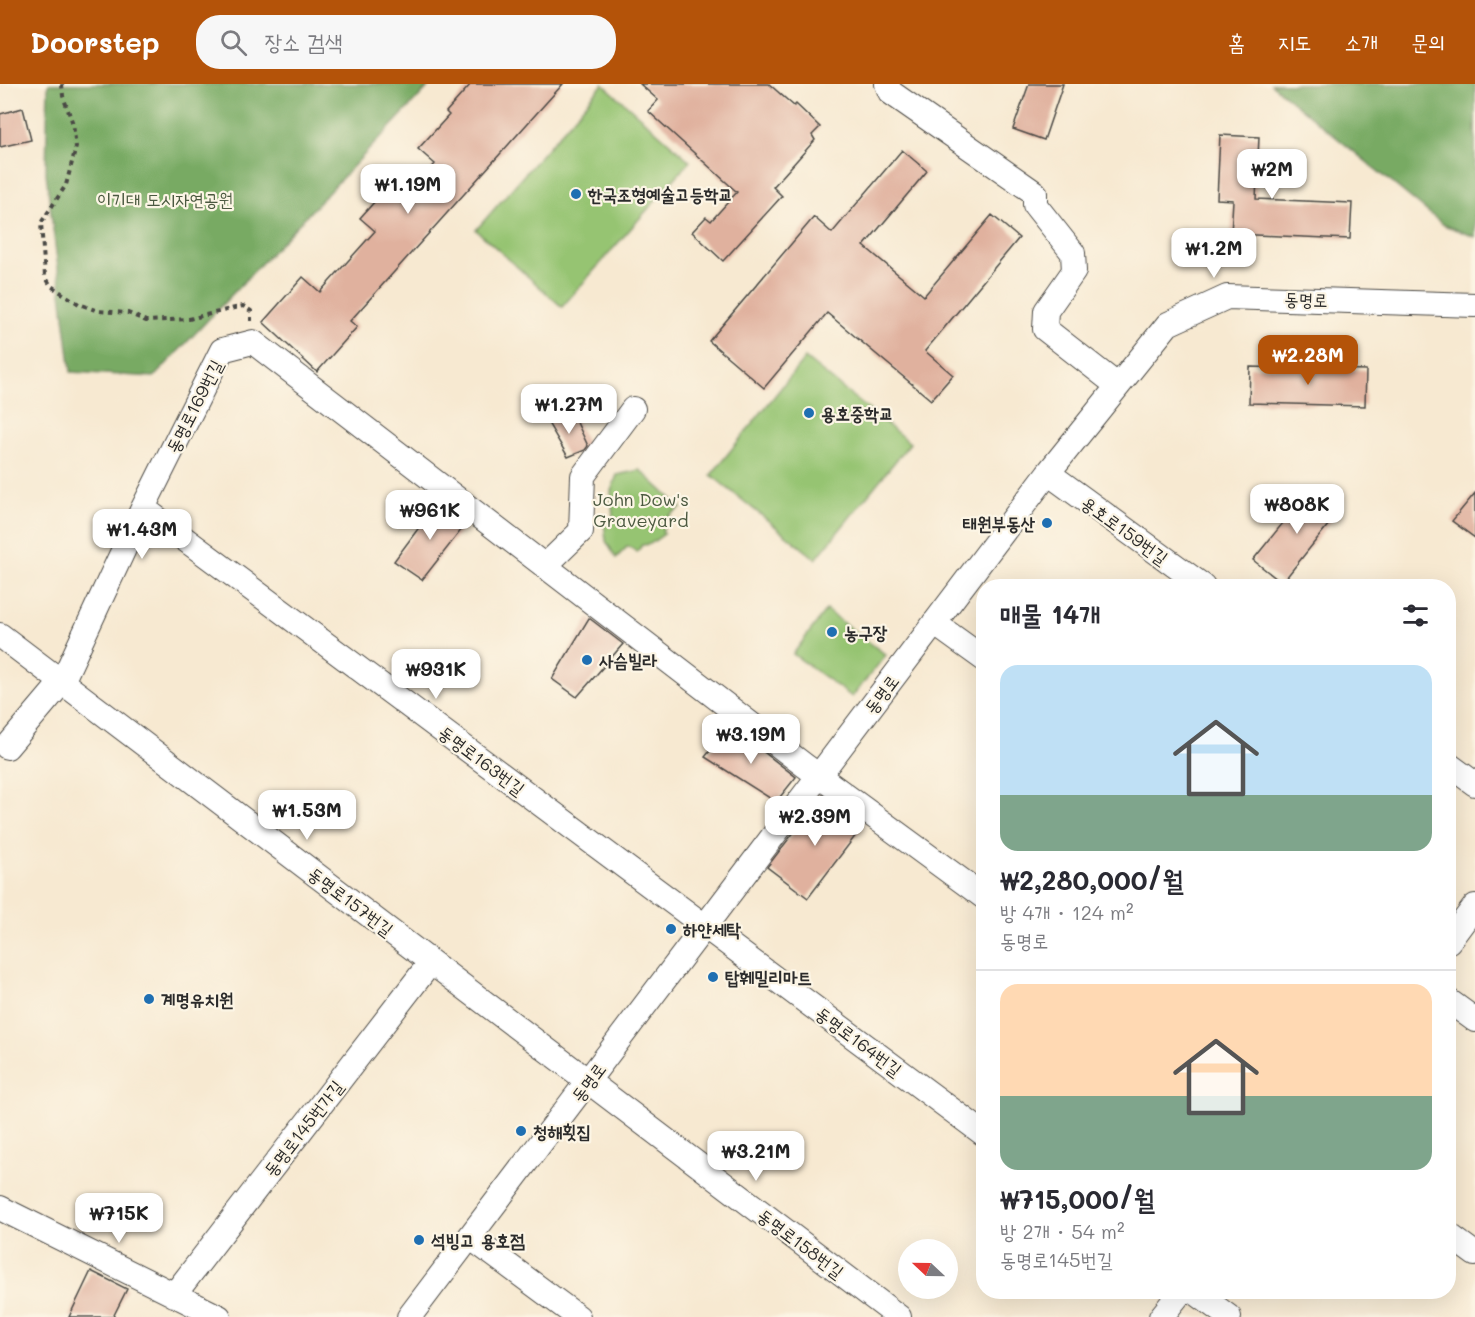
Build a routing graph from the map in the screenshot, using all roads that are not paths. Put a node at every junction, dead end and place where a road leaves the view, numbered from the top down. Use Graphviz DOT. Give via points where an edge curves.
graph roads {
  1 [pos="887,84"];
  2 [pos="1475,305"];
  3 [pos="1119,386"];
  4 [pos="633,410"];
  5 [pos="1048,473"];
  6 [pos="143,508"];
  7 [pos="545,566"];
  8 [pos="1193,579"];
  9 [pos="934,623"];
  10 [pos="0,635"];
  11 [pos="976,653"];
  12 [pos="62,682"];
  13 [pos="8,747"];
  14 [pos="1456,770"];
  15 [pos="819,776"];
  16 [pos="1475,784"];
  17 [pos="976,891"];
  18 [pos="1475,906"];
  19 [pos="705,927"];
  20 [pos="1456,932"];
  21 [pos="431,962"];
  22 [pos="1456,1006"];
  23 [pos="1475,1020"];
  24 [pos="588,1081"];
  25 [pos="976,1128"];
  26 [pos="0,1208"];
  27 [pos="470,1237"];
  28 [pos="1456,1240"];
  29 [pos="1475,1254"];
  30 [pos="174,1295"];
  31 [pos="1175,1299"];
  32 [pos="1205,1299"];
  33 [pos="219,1317"];
  34 [pos="409,1317"];
  35 [pos="578,1317"];
  36 [pos="899,1317"];
  37 [pos="1161,1317"];
  38 [pos="1229,1317"];
  1 -- 3 [label="street" via="890,92 1035,193 1035,205 1073,253 1074,262 1074,271 1046,312 1045,329"];
  2 -- 3 [label="street, 동명로" via="1227,297 1168,324"];
  3 -- 5 [label="street, 동명로"];
  4 -- 7 [label="street" via="583,476 581,531"];
  5 -- 8 [label="street, 용호로159번길"];
  5 -- 9 [label="street, 동명로"];
  6 -- 7 [label="street, 동명로169번길" via="222,350 253,342"];
  6 -- 12 [label="street, 동명로169번길"];
  6 -- 19 [label="street, 동명로163번길"];
  7 -- 15 [label="street"];
  9 -- 11 [label="street"];
  9 -- 15 [label="street, 동명로"];
  10 -- 12 [label="street, 동명로157번길"];
  12 -- 13 [label="street, 동명로169번길"];
  12 -- 21 [label="street, 동명로157번길"];
  14 -- 16 [label="street"];
  15 -- 17 [label="street"];
  15 -- 19 [label="street, 동명로"];
  18 -- 20 [label="street"];
  19 -- 24 [label="street, 동명로"];
  19 -- 25 [label="street, 동명로164번길"];
  21 -- 24 [label="street, 동명로157번길"];
  21 -- 30 [label="street, 동명로145번가길"];
  22 -- 23 [label="street"];
  24 -- 27 [label="street, 동명로"];
  24 -- 36 [label="street, 동명로158번길"];
  26 -- 30 [label="street"];
  27 -- 34 [label="street, 동명로"];
  27 -- 35 [label="street"];
  28 -- 29 [label="street"];
  30 -- 33 [label="street"];
  31 -- 37 [label="street"];
  32 -- 38 [label="street"];
}
